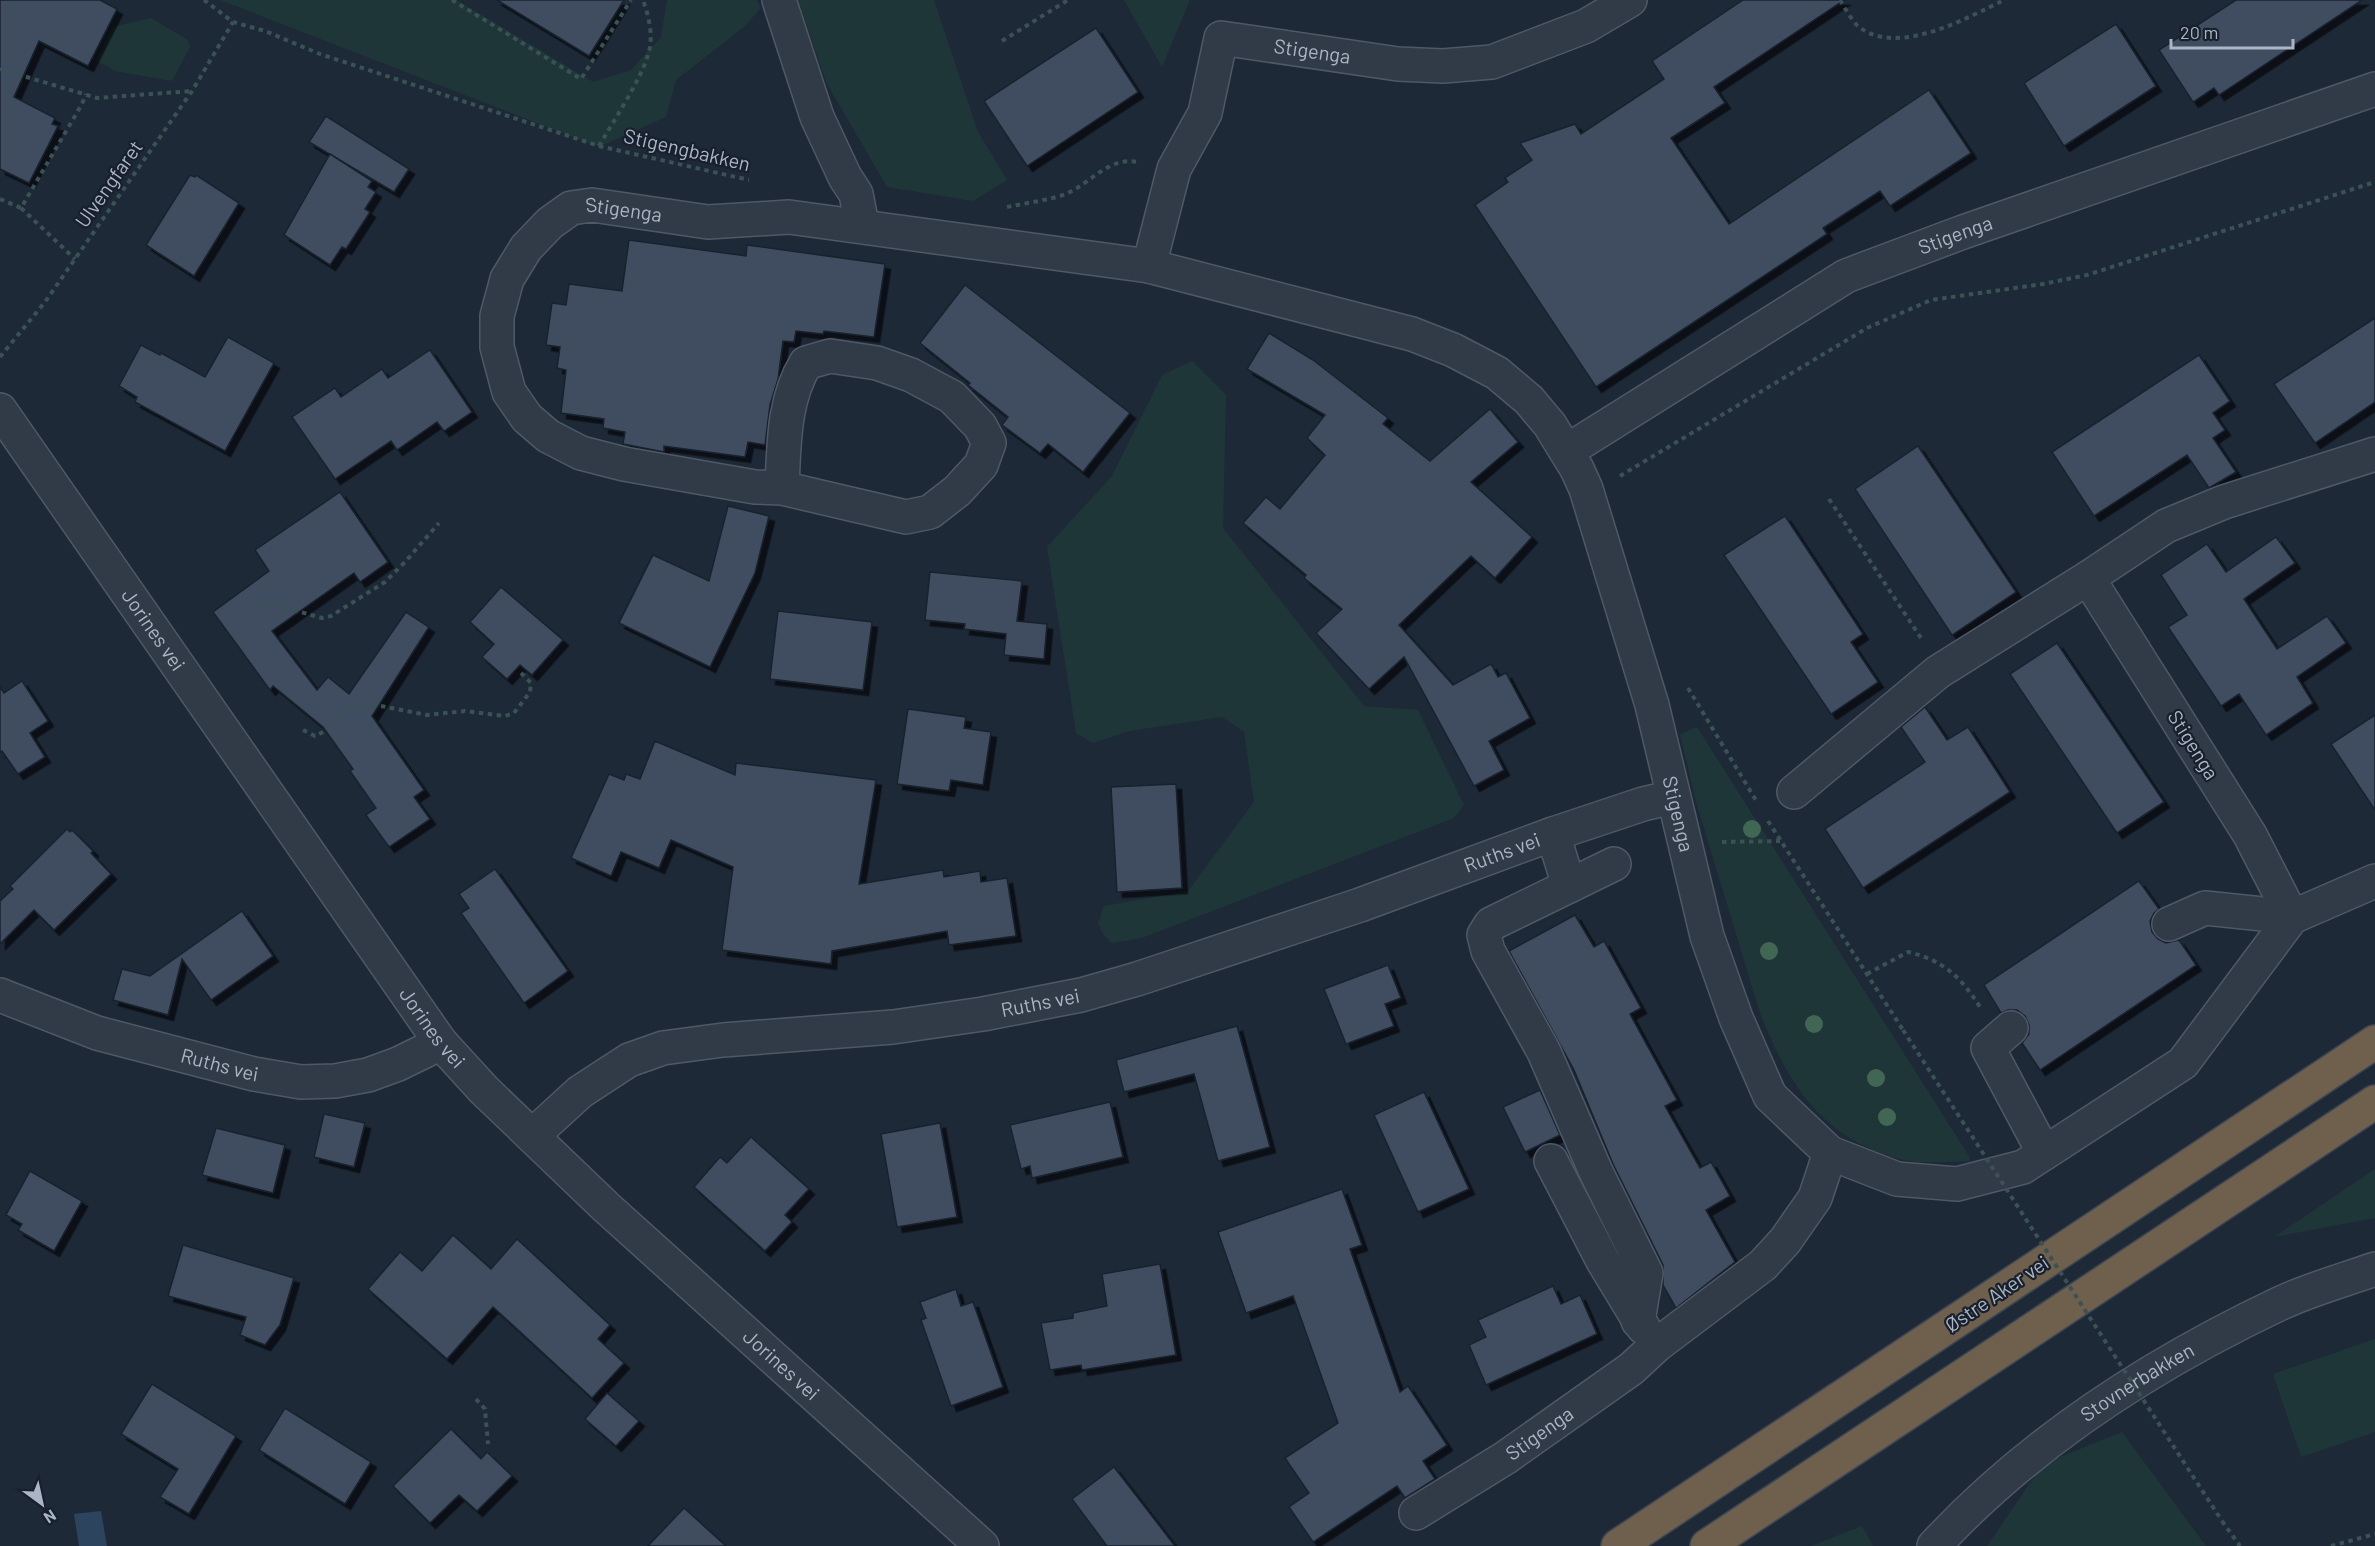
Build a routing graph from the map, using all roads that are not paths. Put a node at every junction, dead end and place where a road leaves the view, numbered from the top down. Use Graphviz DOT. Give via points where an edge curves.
graph roads {
  1 [pos="780,0"];
  2 [pos="1630,0"];
  3 [pos="2375,89"];
  4 [pos="862,225"];
  5 [pos="1149,266"];
  6 [pos="0,410"];
  7 [pos="1567,451"];
  8 [pos="2375,454"];
  9 [pos="782,488"];
  10 [pos="2088,578"];
  11 [pos="1794,792"];
  12 [pos="1673,797"];
  13 [pos="1553,834"];
  14 [pos="1614,864"];
  15 [pos="2375,881"];
  16 [pos="1569,886"];
  17 [pos="2292,917"];
  18 [pos="2169,924"];
  19 [pos="0,995"];
  20 [pos="2006,1033"];
  21 [pos="441,1042"];
  22 [pos="2375,1042"];
  23 [pos="2375,1102"];
  24 [pos="532,1136"];
  25 [pos="1830,1153"];
  26 [pos="2044,1153"];
  27 [pos="1551,1161"];
  28 [pos="2375,1269"];
  29 [pos="1648,1333"];
  30 [pos="1416,1513"];
  31 [pos="982,1546"];
  32 [pos="1618,1546"];
  33 [pos="1707,1546"];
  34 [pos="1934,1546"];
  1 -- 4 [label="street" via="817,117 856,194"];
  2 -- 5 [label="street, Stigenga" via="1586,26 1492,62 1398,64 1221,38 1205,113 1174,169"];
  3 -- 7 [label="street, Stigenga" via="1846,276"];
  4 -- 5 [label="street, Stigenga"];
  4 -- 9 [label="street, Stigenga" via="789,217 708,222 581,206 571,208 550,223 526,248 507,279 497,316 497,346 509,392 527,418 548,436 581,453 624,464 755,487"];
  5 -- 7 [label="street, Stigenga" via="1373,323 1453,350 1497,374 1529,400"];
  6 -- 21 [label="street, Jorines vei"];
  7 -- 12 [label="street, Stigenga" via="1586,489 1652,705"];
  8 -- 10 [label="street" via="2224,502 2166,526"];
  9 -- 9 [label="street, Stigenga" via="906,517 930,512 981,465 988,443 980,426 952,397 912,375 877,363 830,356 806,363 796,380 785,427"];
  10 -- 11 [label="street" via="1938,672"];
  10 -- 17 [label="street, Stigenga" via="2250,835"];
  12 -- 13 [label="street, Ruths vei"];
  12 -- 25 [label="street, Stigenga" via="1707,936 1736,1018 1770,1096"];
  13 -- 16 [label="street, Ruths vei"];
  13 -- 24 [label="street, Ruths vei" via="1360,905 1137,980 1080,995 893,1027 663,1048 629,1060 580,1092"];
  14 -- 16 [label="street"];
  15 -- 17 [label="street, Stigenga"];
  16 -- 29 [label="street" via="1491,924 1484,935 1488,951 1544,1052 1596,1173 1646,1273"];
  17 -- 18 [label="street" via="2205,908"];
  17 -- 26 [label="street, Stigenga" via="2183,1064"];
  19 -- 21 [label="street, Ruths vei" via="97,1033 254,1074 300,1082 368,1075"];
  20 -- 26 [label="street" via="1988,1048"];
  21 -- 24 [label="street, Jorines vei"];
  22 -- 32 [label="highway, Østre Aker vei"];
  23 -- 33 [label="highway"];
  24 -- 31 [label="street, Jorines vei"];
  25 -- 26 [label="street, Stigenga" via="1897,1179 1957,1184 2023,1167"];
  25 -- 29 [label="street, Stigenga" via="1815,1198 1764,1265"];
  27 -- 29 [label="street" via="1603,1261"];
  28 -- 34 [label="street, Stovnerbakken" via="2283,1302 2115,1393 2052,1437 2003,1478"];
  29 -- 30 [label="street, Stigenga" via="1631,1369 1514,1451"];
}
